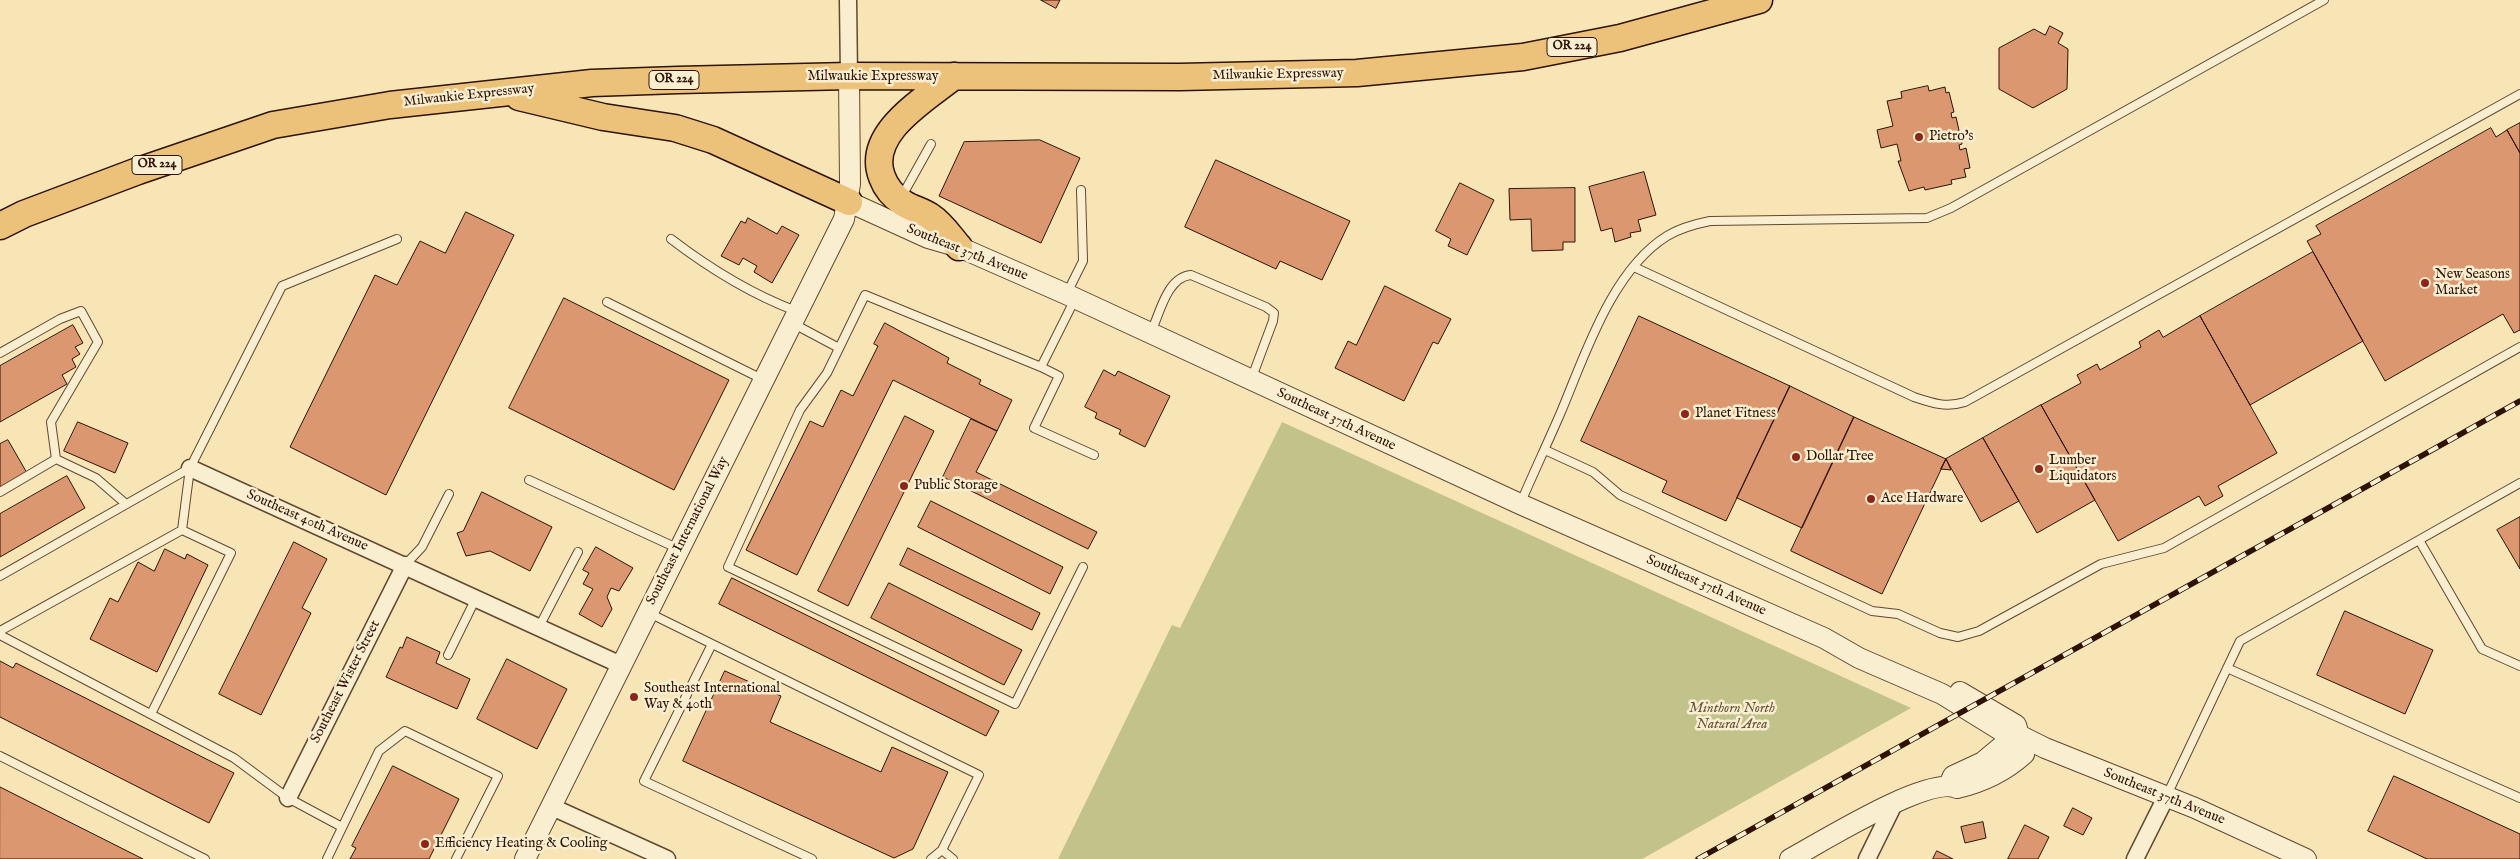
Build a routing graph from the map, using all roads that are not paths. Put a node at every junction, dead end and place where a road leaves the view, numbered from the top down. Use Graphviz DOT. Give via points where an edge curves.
graph roads {
  1 [pos="848,0"];
  2 [pos="1759,0"];
  3 [pos="2324,0"];
  4 [pos="849,76"];
  5 [pos="954,76"];
  6 [pos="499,92"];
  7 [pos="2520,94"];
  8 [pos="931,144"];
  9 [pos="1082,190"];
  10 [pos="900,200"];
  11 [pos="849,202"];
  12 [pos="0,226"];
  13 [pos="397,239"];
  14 [pos="671,239"];
  15 [pos="960,248"];
  16 [pos="1634,267"];
  17 [pos="1070,296"];
  18 [pos="607,302"];
  19 [pos="795,317"];
  20 [pos="1150,334"];
  21 [pos="2520,347"];
  22 [pos="839,348"];
  23 [pos="0,353"];
  24 [pos="1041,367"];
  25 [pos="764,380"];
  26 [pos="1250,380"];
  27 [pos="1545,450"];
  28 [pos="1094,456"];
  29 [pos="56,459"];
  30 [pos="190,468"];
  31 [pos="530,480"];
  32 [pos="2520,483"];
  33 [pos="0,492"];
  34 [pos="449,494"];
  35 [pos="126,504"];
  36 [pos="1520,504"];
  37 [pos="182,530"];
  38 [pos="2418,540"];
  39 [pos="679,549"];
  40 [pos="578,552"];
  41 [pos="405,565"];
  42 [pos="1083,567"];
  43 [pos="0,576"];
  44 [pos="476,598"];
  45 [pos="648,612"];
  46 [pos="539,627"];
  47 [pos="0,633"];
  48 [pos="712,644"];
  49 [pos="448,654"];
  50 [pos="621,665"];
  51 [pos="2520,666"];
  52 [pos="2228,668"];
  53 [pos="151,714"];
  54 [pos="2021,736"];
  55 [pos="0,756"];
  56 [pos="2166,797"];
  57 [pos="288,798"];
  58 [pos="2520,798"];
  59 [pos="1896,802"];
  60 [pos="552,807"];
  61 [pos="342,827"];
  62 [pos="942,850"];
  63 [pos="206,859"];
  64 [pos="327,859"];
  65 [pos="456,859"];
  66 [pos="525,859"];
  67 [pos="667,859"];
  68 [pos="812,859"];
  69 [pos="931,859"];
  70 [pos="952,859"];
  71 [pos="1790,859"];
  72 [pos="1867,859"];
  73 [pos="2135,859"];
  74 [pos="2306,859"];
  1 -- 4 [label="street"];
  2 -- 5 [label="highway, Milwaukie Expressway / OR 224" via="1620,38 1523,57 1357,73 1180,77"];
  3 -- 16 [label="lane" via="1951,208 1927,218 1710,221 1667,237"];
  4 -- 5 [label="highway, Milwaukie Expressway / OR 224"];
  4 -- 6 [label="highway, Milwaukie Expressway / OR 224" via="592,83"];
  4 -- 11 [label="street, Southeast International Way"];
  5 -- 10 [label="highway" via="900,120 883,143 879,156 880,170 890,191"];
  6 -- 11 [label="highway" via="704,137"];
  6 -- 12 [label="highway, Milwaukie Expressway / OR 224" via="390,105 273,125 138,171"];
  7 -- 16 [label="lane" via="1965,402 1952,406 1914,397"];
  8 -- 10 [label="lane"];
  9 -- 17 [label="lane" via="1083,261"];
  10 -- 15 [label="highway" via="931,217"];
  11 -- 15 [label="street, Southeast 37th Avenue" via="928,238"];
  11 -- 19 [label="street, Southeast International Way" via="844,219"];
  13 -- 30 [label="lane" via="282,286"];
  14 -- 19 [label="lane"];
  15 -- 17 [label="street, Southeast 37th Avenue"];
  16 -- 27 [label="lane" via="1616,292 1588,346"];
  17 -- 20 [label="street, Southeast 37th Avenue"];
  17 -- 24 [label="lane"];
  18 -- 25 [label="lane"];
  19 -- 22 [label="lane"];
  19 -- 25 [label="street, Southeast International Way"];
  20 -- 26 [label="street, Southeast 37th Avenue"];
  20 -- 26 [label="lane" via="1173,284 1183,276 1191,275 1266,307 1274,313 1273,321"];
  21 -- 27 [label="lane" via="2164,548 2101,564 1979,631 1958,637 1940,634 1898,614 1872,611 1620,495 1593,472"];
  22 -- 24 [label="lane" via="865,295"];
  22 -- 42 [label="lane" via="827,373 800,410 728,567 1014,704"];
  23 -- 29 [label="lane" via="81,311 98,342 51,422"];
  24 -- 28 [label="lane" via="1059,376 1034,428"];
  25 -- 39 [label="street, Southeast International Way"];
  26 -- 36 [label="street, Southeast 37th Avenue"];
  27 -- 36 [label="lane"];
  29 -- 33 [label="lane"];
  29 -- 35 [label="lane" via="96,478"];
  30 -- 35 [label="lane"];
  30 -- 37 [label="lane"];
  30 -- 41 [label="street, Southeast 40th Avenue"];
  31 -- 39 [label="lane"];
  32 -- 38 [label="lane"];
  34 -- 41 [label="lane" via="422,548"];
  35 -- 43 [label="lane"];
  36 -- 54 [label="street, Southeast 37th Avenue" via="1824,638 1863,646 1942,682 2016,724"];
  37 -- 47 [label="lane"];
  37 -- 53 [label="lane" via="230,553"];
  38 -- 51 [label="lane" via="2482,649"];
  38 -- 52 [label="lane" via="2240,641"];
  39 -- 45 [label="street, Southeast International Way"];
  40 -- 46 [label="lane"];
  41 -- 44 [label="street, Southeast 40th Avenue"];
  41 -- 57 [label="street, Southeast Wister Street"];
  44 -- 46 [label="street, Southeast 40th Avenue"];
  44 -- 49 [label="lane"];
  45 -- 48 [label="lane"];
  45 -- 50 [label="street, Southeast International Way"];
  46 -- 50 [label="street, Southeast 40th Avenue"];
  47 -- 53 [label="lane"];
  48 -- 62 [label="lane" via="979,775"];
  48 -- 68 [label="lane" via="644,781"];
  50 -- 60 [label="street, Southeast International Way"];
  52 -- 56 [label="lane"];
  52 -- 58 [label="lane"];
  53 -- 57 [label="lane" via="234,758"];
  54 -- 56 [label="street, Southeast 37th Avenue"];
  54 -- 59 [label="street" via="2024,754 2003,771 1976,784 1930,788"];
  55 -- 63 [label="lane"];
  56 -- 73 [label="street"];
  56 -- 74 [label="street, Southeast 37th Avenue"];
  57 -- 61 [label="lane"];
  59 -- 71 [label="street"];
  59 -- 72 [label="street"];
  60 -- 66 [label="street, Southeast International Way"];
  60 -- 67 [label="street"];
  61 -- 64 [label="lane"];
  61 -- 65 [label="lane" via="379,751 405,730 498,776"];
  62 -- 69 [label="lane"];
  62 -- 70 [label="lane"];
}
